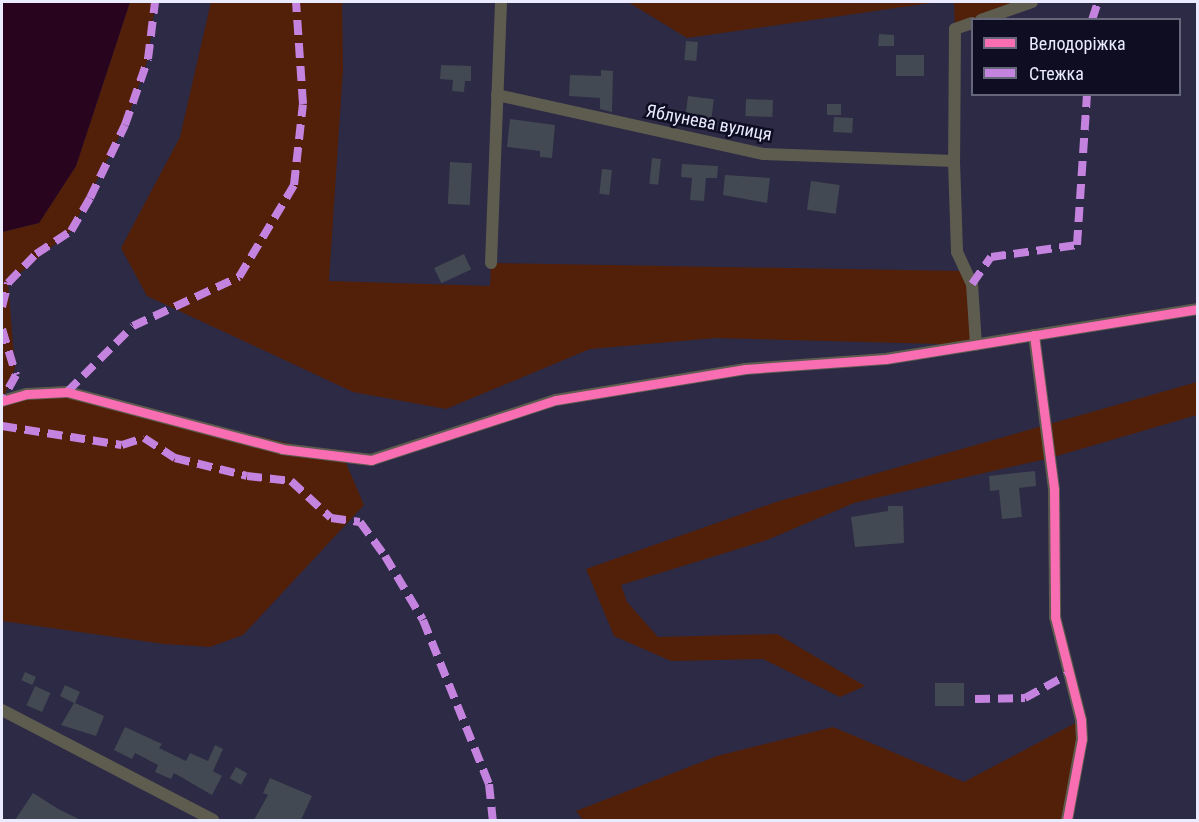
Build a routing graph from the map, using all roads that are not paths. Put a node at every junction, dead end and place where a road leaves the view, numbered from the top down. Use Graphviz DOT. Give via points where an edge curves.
graph roads {
  1 [pos="501,2"];
  2 [pos="1032,2"];
  3 [pos="987,18"];
  4 [pos="971,23"];
  5 [pos="497,95"];
  6 [pos="954,161"];
  7 [pos="491,263"];
  8 [pos="1197,309"];
  9 [pos="1034,335"];
  10 [pos="976,345"];
  11 [pos="2,400"];
  12 [pos="2,710"];
  13 [pos="213,820"];
  14 [pos="1067,820"];
  1 -- 5 [label="street"];
  2 -- 3 [label="street"];
  4 -- 6 [label="street" via="955,29"];
  5 -- 6 [label="street, Яблунева вулиця" via="764,154"];
  5 -- 7 [label="street"];
  6 -- 10 [label="street" via="957,252 972,284"];
  8 -- 9 [label="street"];
  9 -- 10 [label="street"];
  9 -- 14 [label="street" via="1054,490 1055,617 1081,720 1082,738"];
  10 -- 11 [label="street" via="886,360 745,369 556,400 371,460 282,449 68,392"];
  12 -- 13 [label="street"];
}
